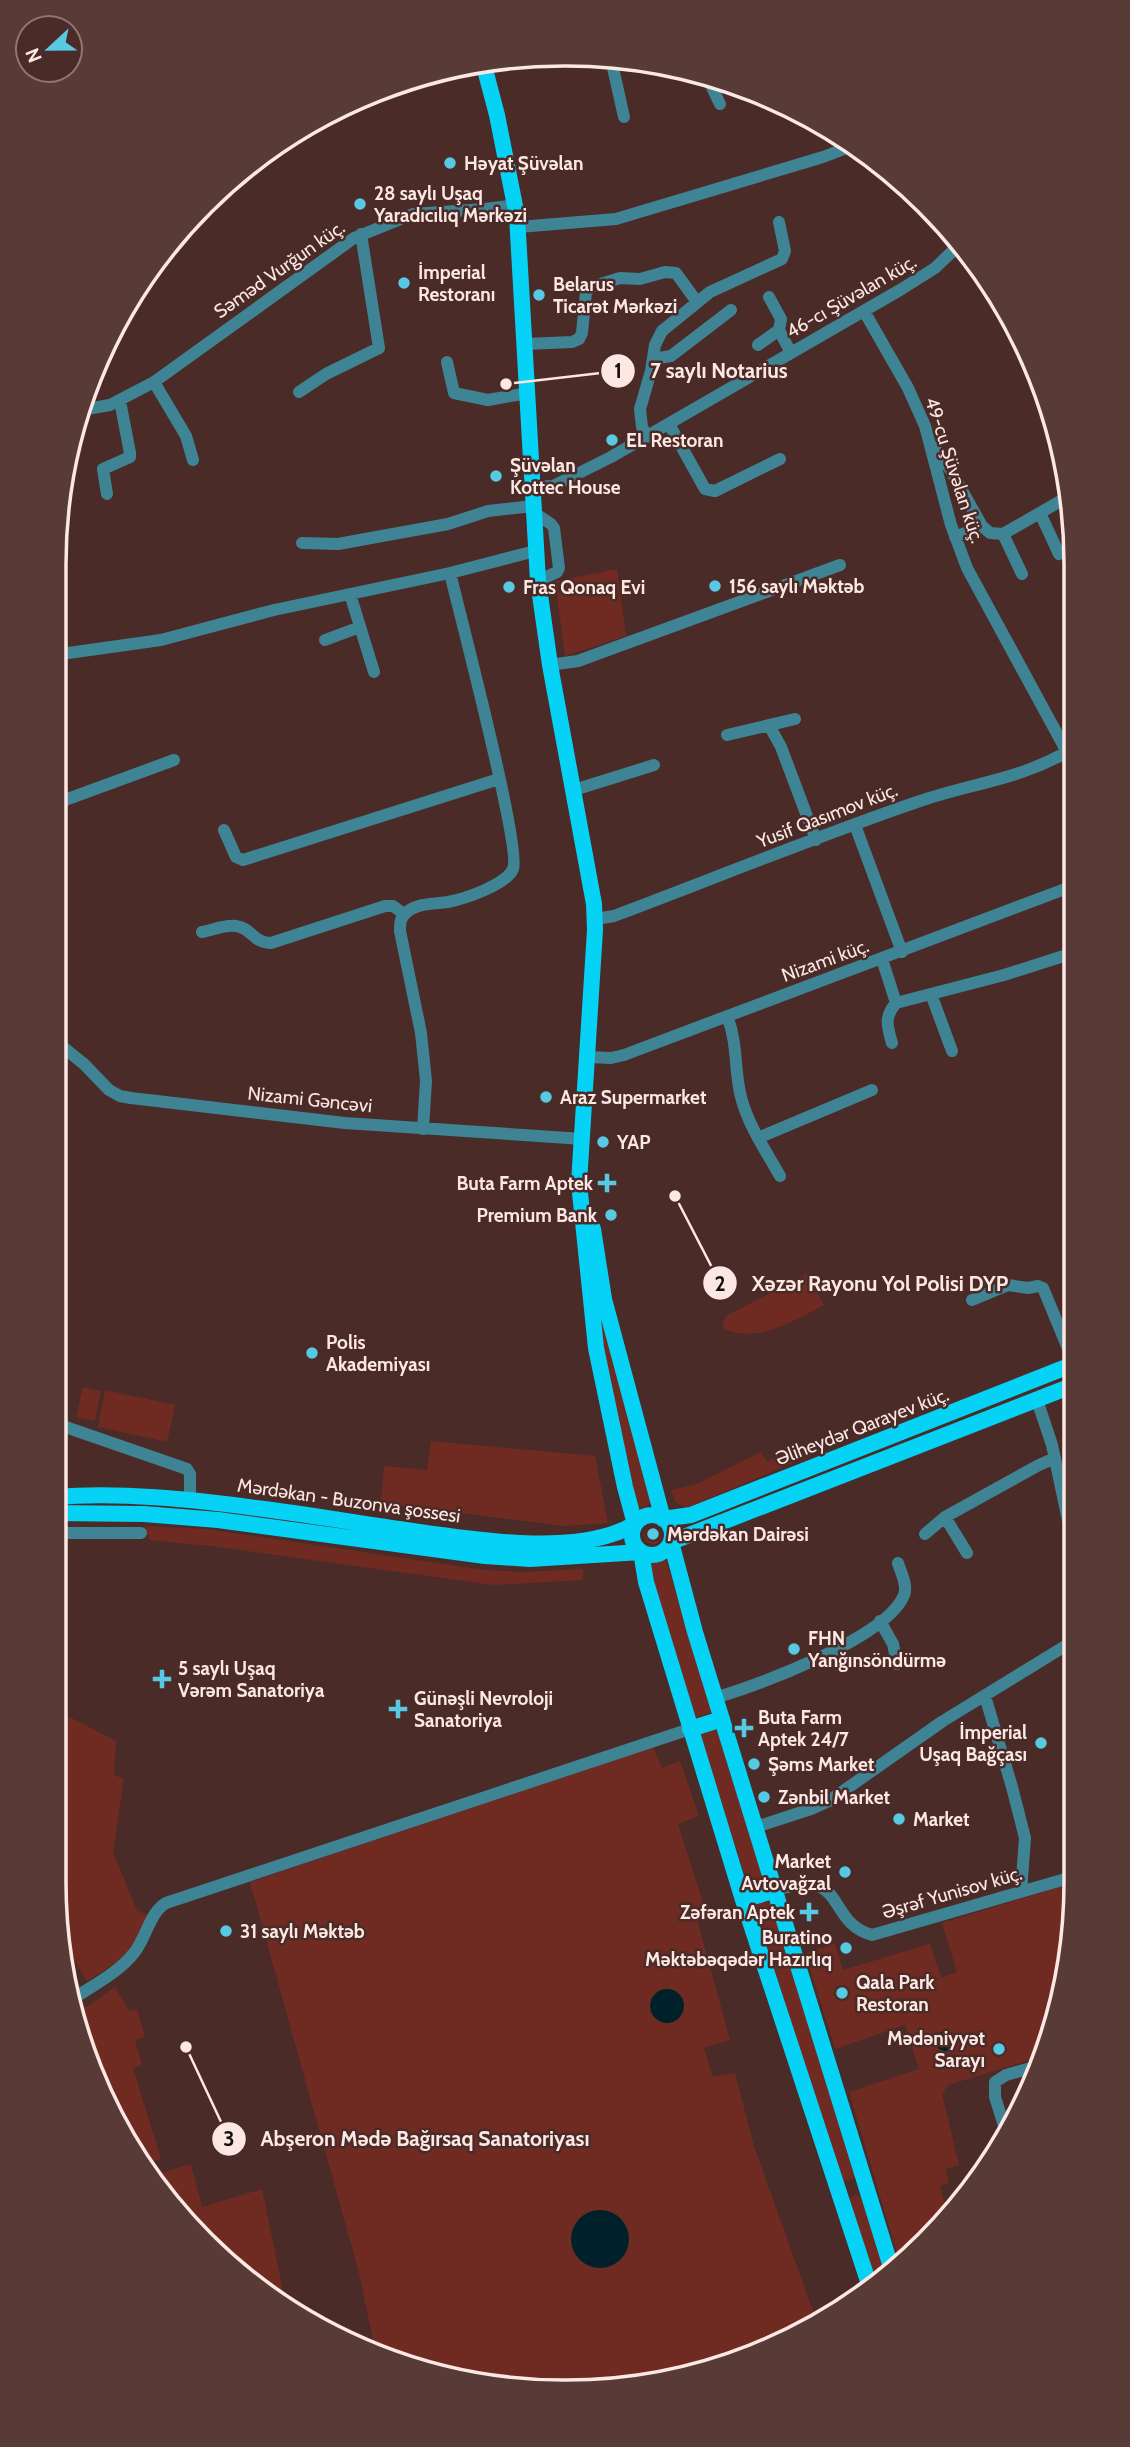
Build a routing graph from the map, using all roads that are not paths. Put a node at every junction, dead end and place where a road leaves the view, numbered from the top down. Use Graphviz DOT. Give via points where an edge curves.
graph roads {
  1 [pos="613,69"];
  2 [pos="486,73"];
  3 [pos="713,89"];
  4 [pos="720,104"];
  5 [pos="624,117"];
  6 [pos="841,150"];
  7 [pos="516,205"];
  8 [pos="779,222"];
  9 [pos="519,227"];
  10 [pos="361,234"];
  11 [pos="952,252"];
  12 [pos="769,297"];
  13 [pos="697,302"];
  14 [pos="731,310"];
  15 [pos="864,312"];
  16 [pos="779,330"];
  17 [pos="526,344"];
  18 [pos="758,345"];
  19 [pos="791,353"];
  20 [pos="653,359"];
  21 [pos="447,362"];
  22 [pos="154,382"];
  23 [pos="299,392"];
  24 [pos="528,393"];
  25 [pos="120,401"];
  26 [pos="92,409"];
  27 [pos="669,424"];
  28 [pos="647,437"];
  29 [pos="930,442"];
  30 [pos="780,459"];
  31 [pos="194,460"];
  32 [pos="532,487"];
  33 [pos="107,495"];
  34 [pos="1059,502"];
  35 [pos="533,509"];
  36 [pos="1040,513"];
  37 [pos="982,526"];
  38 [pos="1003,534"];
  39 [pos="955,537"];
  40 [pos="302,543"];
  41 [pos="535,551"];
  42 [pos="1059,554"];
  43 [pos="841,565"];
  44 [pos="450,573"];
  45 [pos="1022,574"];
  46 [pos="538,581"];
  47 [pos="350,594"];
  48 [pos="360,627"];
  49 [pos="325,639"];
  50 [pos="66,653"];
  51 [pos="550,665"];
  52 [pos="374,672"];
  53 [pos="794,719"];
  54 [pos="769,725"];
  55 [pos="727,736"];
  56 [pos="1064,742"];
  57 [pos="1064,753"];
  58 [pos="174,760"];
  59 [pos="654,765"];
  60 [pos="499,779"];
  61 [pos="574,790"];
  62 [pos="66,800"];
  63 [pos="855,825"];
  64 [pos="224,830"];
  65 [pos="816,840"];
  66 [pos="1064,889"];
  67 [pos="404,914"];
  68 [pos="595,919"];
  69 [pos="202,932"];
  70 [pos="902,952"];
  71 [pos="1064,956"];
  72 [pos="882,959"];
  73 [pos="930,994"];
  74 [pos="896,1003"];
  75 [pos="727,1016"];
  76 [pos="892,1043"];
  77 [pos="66,1050"];
  78 [pos="953,1051"];
  79 [pos="587,1057"];
  80 [pos="872,1090"];
  81 [pos="424,1129"];
  82 [pos="758,1138"];
  83 [pos="583,1139"];
  84 [pos="780,1176"];
  85 [pos="972,1300"];
  86 [pos="1064,1339"];
  87 [pos="1064,1368"];
  88 [pos="1064,1389"];
  89 [pos="1037,1400"];
  90 [pos="66,1427"];
  91 [pos="856,1450"];
  92 [pos="1055,1458"];
  93 [pos="862,1467"];
  94 [pos="66,1497"];
  95 [pos="190,1501"];
  96 [pos="1064,1501"];
  97 [pos="66,1513"];
  98 [pos="945,1517"];
  99 [pos="663,1518"];
  100 [pos="635,1524"];
  101 [pos="66,1533"];
  102 [pos="141,1533"];
  103 [pos="925,1534"];
  104 [pos="671,1542"];
  105 [pos="641,1552"];
  106 [pos="967,1553"];
  107 [pos="898,1563"];
  108 [pos="880,1621"];
  109 [pos="1064,1647"];
  110 [pos="897,1664"];
  111 [pos="985,1696"];
  112 [pos="715,1699"];
  113 [pos="722,1719"];
  114 [pos="690,1729"];
  115 [pos="757,1828"];
  116 [pos="1064,1879"];
  117 [pos="776,1890"];
  118 [pos="1021,1892"];
  119 [pos="743,1900"];
  120 [pos="79,1994"];
  121 [pos="1027,2069"];
  122 [pos="1002,2121"];
  123 [pos="865,2184"];
  124 [pos="839,2192"];
  125 [pos="889,2261"];
  126 [pos="867,2278"];
  1 -- 5 [label="street"];
  2 -- 7 [label="main road"];
  3 -- 4 [label="street"];
  6 -- 9 [label="street" via="616,219"];
  7 -- 9 [label="main road"];
  7 -- 10 [label="street, Səməd Vurğun küç." via="413,214"];
  8 -- 13 [label="street" via="785,251 782,259 722,285"];
  9 -- 17 [label="main road"];
  10 -- 22 [label="street, Səməd Vurğun küç."];
  10 -- 23 [label="street" via="379,348"];
  11 -- 15 [label="street, 46-cı Şüvəlan küç." via="935,268"];
  12 -- 16 [label="street" via="781,319"];
  13 -- 17 [label="street" via="676,273 620,278 586,292 579,339"];
  13 -- 20 [label="street" via="657,338"];
  14 -- 20 [label="street" via="671,356"];
  15 -- 19 [label="street, 46-cı Şüvəlan küç."];
  15 -- 29 [label="street, 49-cu Şüvəlan küç." via="916,404"];
  16 -- 18 [label="street"];
  16 -- 19 [label="street"];
  17 -- 24 [label="main road"];
  19 -- 27 [label="street, 46-cı Şüvəlan küç."];
  20 -- 28 [label="street" via="640,409"];
  21 -- 24 [label="street" via="454,393 488,400"];
  22 -- 25 [label="street, Səməd Vurğun küç."];
  22 -- 31 [label="street" via="186,436"];
  24 -- 32 [label="main road"];
  25 -- 26 [label="street, Səməd Vurğun küç."];
  25 -- 33 [label="street" via="130,457 103,469"];
  27 -- 28 [label="street, 46-cı Şüvəlan küç."];
  27 -- 30 [label="street" via="709,491"];
  28 -- 32 [label="street, 46-cı Şüvəlan küç." via="569,480"];
  29 -- 37 [label="street"];
  29 -- 39 [label="street, 49-cu Şüvəlan küç."];
  32 -- 35 [label="main road"];
  34 -- 36 [label="street"];
  35 -- 40 [label="street" via="488,512 338,544"];
  35 -- 41 [label="main road"];
  35 -- 46 [label="street" via="554,528 559,568"];
  36 -- 38 [label="street"];
  36 -- 42 [label="street"];
  37 -- 38 [label="street" via="990,533"];
  37 -- 39 [label="street"];
  38 -- 45 [label="street"];
  39 -- 56 [label="street, 49-cu Şüvəlan küç." via="967,568"];
  41 -- 44 [label="street"];
  41 -- 46 [label="main road"];
  43 -- 51 [label="street" via="578,661"];
  44 -- 47 [label="street"];
  44 -- 60 [label="street"];
  46 -- 51 [label="main road"];
  47 -- 48 [label="street"];
  47 -- 50 [label="street" via="161,640"];
  48 -- 49 [label="street"];
  48 -- 52 [label="street"];
  51 -- 61 [label="main road"];
  53 -- 54 [label="street"];
  54 -- 55 [label="street"];
  54 -- 65 [label="street"];
  57 -- 63 [label="street, Yusif Qasımov küç." via="1011,777 922,800"];
  58 -- 62 [label="street"];
  59 -- 61 [label="street"];
  60 -- 64 [label="street" via="243,860 236,857"];
  60 -- 67 [label="street" via="514,848 513,871 470,895 415,907"];
  61 -- 68 [label="main road"];
  63 -- 65 [label="street, Yusif Qasımov küç."];
  63 -- 70 [label="street"];
  65 -- 68 [label="street, Yusif Qasımov küç." via="614,916"];
  66 -- 70 [label="street, Nizami küç."];
  67 -- 69 [label="street" via="385,906 271,943 257,941 246,929 234,925"];
  67 -- 81 [label="street" via="400,931 425,1068"];
  68 -- 79 [label="main road"];
  70 -- 72 [label="street, Nizami küç."];
  71 -- 73 [label="street"];
  72 -- 74 [label="street"];
  72 -- 75 [label="street, Nizami küç."];
  73 -- 74 [label="street"];
  73 -- 78 [label="street"];
  74 -- 76 [label="street" via="886,1020"];
  75 -- 79 [label="street, Nizami küç." via="617,1057"];
  75 -- 82 [label="street" via="735,1038 742,1100"];
  77 -- 81 [label="street, Nizami Gəncəvi" via="120,1096"];
  79 -- 83 [label="main road"];
  80 -- 82 [label="street"];
  81 -- 83 [label="street, Nizami Gəncəvi"];
  82 -- 84 [label="street"];
  83 -- 99 [label="main road" via="604,1300"];
  83 -- 100 [label="main road" via="579,1183 596,1348"];
  85 -- 86 [label="street" via="1008,1285 1043,1288"];
  87 -- 91 [label="main road, Əliheydər Qarayev küç."];
  88 -- 89 [label="main road, Əliheydər Qarayev küç."];
  89 -- 92 [label="street"];
  89 -- 93 [label="main road, Əliheydər Qarayev küç."];
  90 -- 95 [label="street" via="187,1469"];
  91 -- 93 [label="main road"];
  91 -- 99 [label="main road, Əliheydər Qarayev küç." via="686,1517"];
  92 -- 96 [label="street"];
  92 -- 98 [label="street"];
  93 -- 104 [label="main road, Əliheydər Qarayev küç."];
  94 -- 95 [label="main road, Mərdəkan - Buzonva şossesi"];
  95 -- 100 [label="main road, Mərdəkan - Buzonva şossesi" via="528,1543 597,1538"];
  97 -- 105 [label="main road" via="197,1518 485,1556 530,1559"];
  98 -- 103 [label="street"];
  98 -- 106 [label="street"];
  99 -- 100 [label="main road" via="645,1516"];
  99 -- 104 [label="main road" via="671,1529"];
  100 -- 105 [label="main road" via="632,1536"];
  101 -- 102 [label="street"];
  104 -- 105 [label="main road" via="658,1554"];
  104 -- 112 [label="main road"];
  105 -- 114 [label="main road"];
  107 -- 108 [label="street" via="904,1595"];
  108 -- 110 [label="street" via="893,1644"];
  108 -- 112 [label="street" via="784,1675"];
  109 -- 111 [label="street"];
  111 -- 115 [label="street" via="829,1801"];
  111 -- 118 [label="street" via="1025,1838"];
  112 -- 113 [label="main road"];
  113 -- 114 [label="main road"];
  113 -- 115 [label="main road"];
  114 -- 119 [label="main road"];
  114 -- 120 [label="street" via="166,1903 128,1960"];
  115 -- 117 [label="main road"];
  116 -- 118 [label="street, Əşrəf Yunisov küç."];
  117 -- 118 [label="street, Əşrəf Yunisov küç." via="813,1883 830,1895 859,1929 872,1935"];
  117 -- 119 [label="main road"];
  117 -- 123 [label="main road"];
  119 -- 124 [label="main road"];
  121 -- 122 [label="street" via="995,2082"];
  123 -- 124 [label="main road"];
  123 -- 125 [label="main road"];
  124 -- 126 [label="main road"];
}
